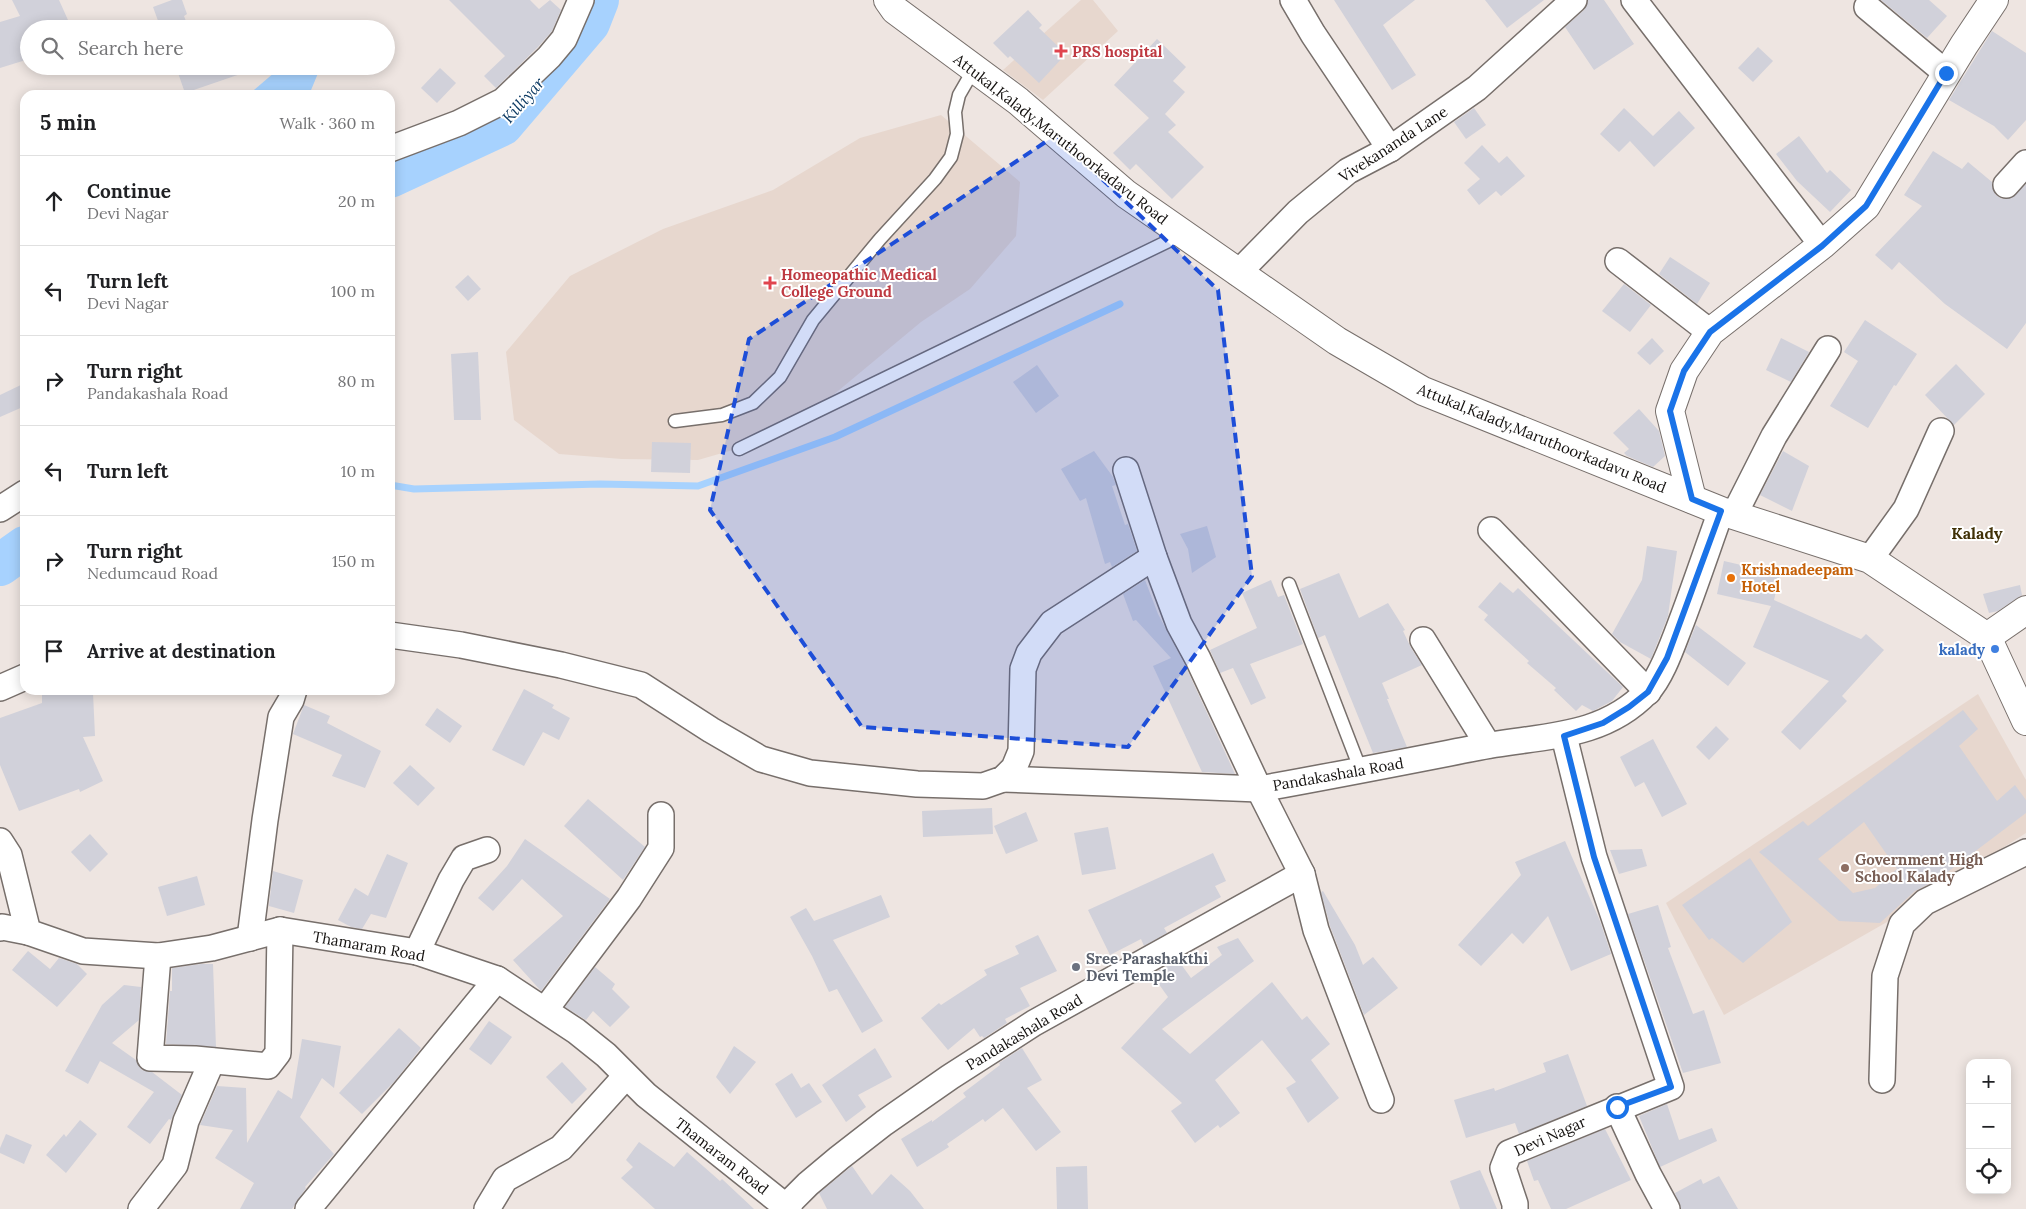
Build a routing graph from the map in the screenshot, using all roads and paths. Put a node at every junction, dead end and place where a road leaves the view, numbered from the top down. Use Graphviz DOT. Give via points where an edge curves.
graph roads {
  1 [pos="581,0"];
  2 [pos="888,0"];
  3 [pos="1292,0"];
  4 [pos="1574,0"];
  5 [pos="1634,0"];
  6 [pos="1994,0"];
  7 [pos="1868,8"];
  8 [pos="974,69"];
  9 [pos="1946,73"];
  10 [pos="395,147"];
  11 [pos="1390,149"];
  12 [pos="2026,163"];
  13 [pos="2006,185"];
  14 [pos="1184,234"];
  15 [pos="1822,246"];
  16 [pos="1618,261"];
  17 [pos="1238,273"];
  18 [pos="1710,332"];
  19 [pos="1828,349"];
  20 [pos="675,421"];
  21 [pos="1941,431"];
  22 [pos="739,449"];
  23 [pos="1126,470"];
  24 [pos="20,496"];
  25 [pos="1692,499"];
  26 [pos="0,508"];
  27 [pos="1727,513"];
  28 [pos="1491,530"];
  29 [pos="1154,557"];
  30 [pos="1870,559"];
  31 [pos="1289,584"];
  32 [pos="2026,610"];
  33 [pos="395,636"];
  34 [pos="1987,637"];
  35 [pos="1423,640"];
  36 [pos="20,679"];
  37 [pos="0,688"];
  38 [pos="1648,692"];
  39 [pos="292,695"];
  40 [pos="2026,721"];
  41 [pos="1564,736"];
  42 [pos="1488,745"];
  43 [pos="1361,771"];
  44 [pos="1003,779"];
  45 [pos="1259,789"];
  46 [pos="661,815"];
  47 [pos="0,841"];
  48 [pos="486,850"];
  49 [pos="2026,852"];
  50 [pos="1302,874"];
  51 [pos="0,928"];
  52 [pos="280,930"];
  53 [pos="28,932"];
  54 [pos="250,938"];
  55 [pos="417,952"];
  56 [pos="158,956"];
  57 [pos="497,979"];
  58 [pos="545,1010"];
  59 [pos="212,1061"];
  60 [pos="626,1076"];
  61 [pos="1882,1080"];
  62 [pos="1381,1100"];
  63 [pos="1617,1107"];
  64 [pos="787,1208"];
  65 [pos="141,1209"];
  66 [pos="308,1209"];
  67 [pos="487,1209"];
  68 [pos="1515,1209"];
  69 [pos="1667,1209"];
  1 -- 10 [label="street" via="564,38 503,101 459,123"];
  2 -- 8 [label="street, Attukal,Kalady,Maruthoorkadavu Road" via="895,10"];
  3 -- 11 [label="street"];
  4 -- 11 [label="street, Vivekananda Lane" via="1477,88"];
  5 -- 15 [label="street"];
  6 -- 9 [label="street"];
  7 -- 9 [label="street"];
  8 -- 14 [label="street, Attukal,Kalady,Maruthoorkadavu Road" via="1018,101 1126,194"];
  8 -- 20 [label="lane" via="959,95 955,112 957,134 951,157 813,320 780,377 753,403 722,415"];
  9 -- 15 [label="street" via="1866,206"];
  11 -- 17 [label="street, Vivekananda Lane" via="1348,171 1298,212"];
  12 -- 13 [label="street"];
  14 -- 17 [label="street, Attukal,Kalady,Maruthoorkadavu Road"];
  14 -- 22 [label="lane"];
  15 -- 18 [label="street"];
  16 -- 18 [label="street"];
  17 -- 25 [label="street, Attukal,Kalady,Maruthoorkadavu Road" via="1337,341 1423,391"];
  18 -- 25 [label="street" via="1684,371 1670,411"];
  19 -- 27 [label="street, Pandakashala Road"];
  21 -- 30 [label="street" via="1906,509"];
  23 -- 29 [label="street"];
  24 -- 26 [label="street"];
  25 -- 27 [label="street, Attukal,Kalady,Maruthoorkadavu Road"];
  27 -- 30 [label="street, Attukal,Kalady,Maruthoorkadavu Road"];
  27 -- 38 [label="street, Pandakashala Road" via="1667,658"];
  28 -- 38 [label="street"];
  29 -- 44 [label="street" via="1052,623 1029,653 1023,669 1021,751 1014,768"];
  29 -- 45 [label="street" via="1179,624"];
  30 -- 34 [label="street, Attukal,Kalady,Maruthoorkadavu Road"];
  31 -- 43 [label="lane"];
  32 -- 34 [label="street"];
  33 -- 44 [label="street" via="561,665 641,686 761,759 810,773 917,784 974,786"];
  34 -- 40 [label="street"];
  35 -- 42 [label="street"];
  36 -- 37 [label="street"];
  38 -- 41 [label="street, Pandakashala Road" via="1603,723"];
  39 -- 54 [label="street" via="281,717"];
  41 -- 42 [label="street, Pandakashala Road"];
  41 -- 63 [label="street, Devi Nagar" via="1594,857 1671,1087"];
  42 -- 43 [label="street, Pandakashala Road"];
  43 -- 45 [label="street, Pandakashala Road"];
  44 -- 45 [label="street"];
  45 -- 50 [label="street, Pandakashala Road"];
  46 -- 58 [label="street" via="661,848 624,906"];
  47 -- 53 [label="street" via="9,855"];
  48 -- 55 [label="street" via="464,858"];
  49 -- 61 [label="street" via="1925,902 1902,924 1885,976"];
  50 -- 62 [label="street" via="1316,930"];
  50 -- 64 [label="street, Pandakashala Road" via="1025,1029 950,1077 839,1158 808,1184"];
  51 -- 53 [label="street, Thamaram Road"];
  52 -- 54 [label="street, Thamaram Road"];
  52 -- 55 [label="street, Thamaram Road"];
  52 -- 59 [label="street" via="278,1053 268,1066"];
  53 -- 56 [label="street, Thamaram Road" via="83,951"];
  54 -- 56 [label="street, Thamaram Road" via="212,948"];
  55 -- 57 [label="street, Thamaram Road"];
  56 -- 59 [label="street" via="150,1058"];
  57 -- 58 [label="street, Thamaram Road"];
  57 -- 66 [label="street"];
  58 -- 60 [label="street, Thamaram Road" via="576,1030"];
  59 -- 65 [label="street" via="186,1121 175,1165"];
  60 -- 64 [label="street, Thamaram Road"];
  60 -- 67 [label="street" via="561,1148 505,1179"];
  63 -- 68 [label="street, Devi Nagar" via="1509,1153 1503,1168"];
  63 -- 69 [label="street"];
}
